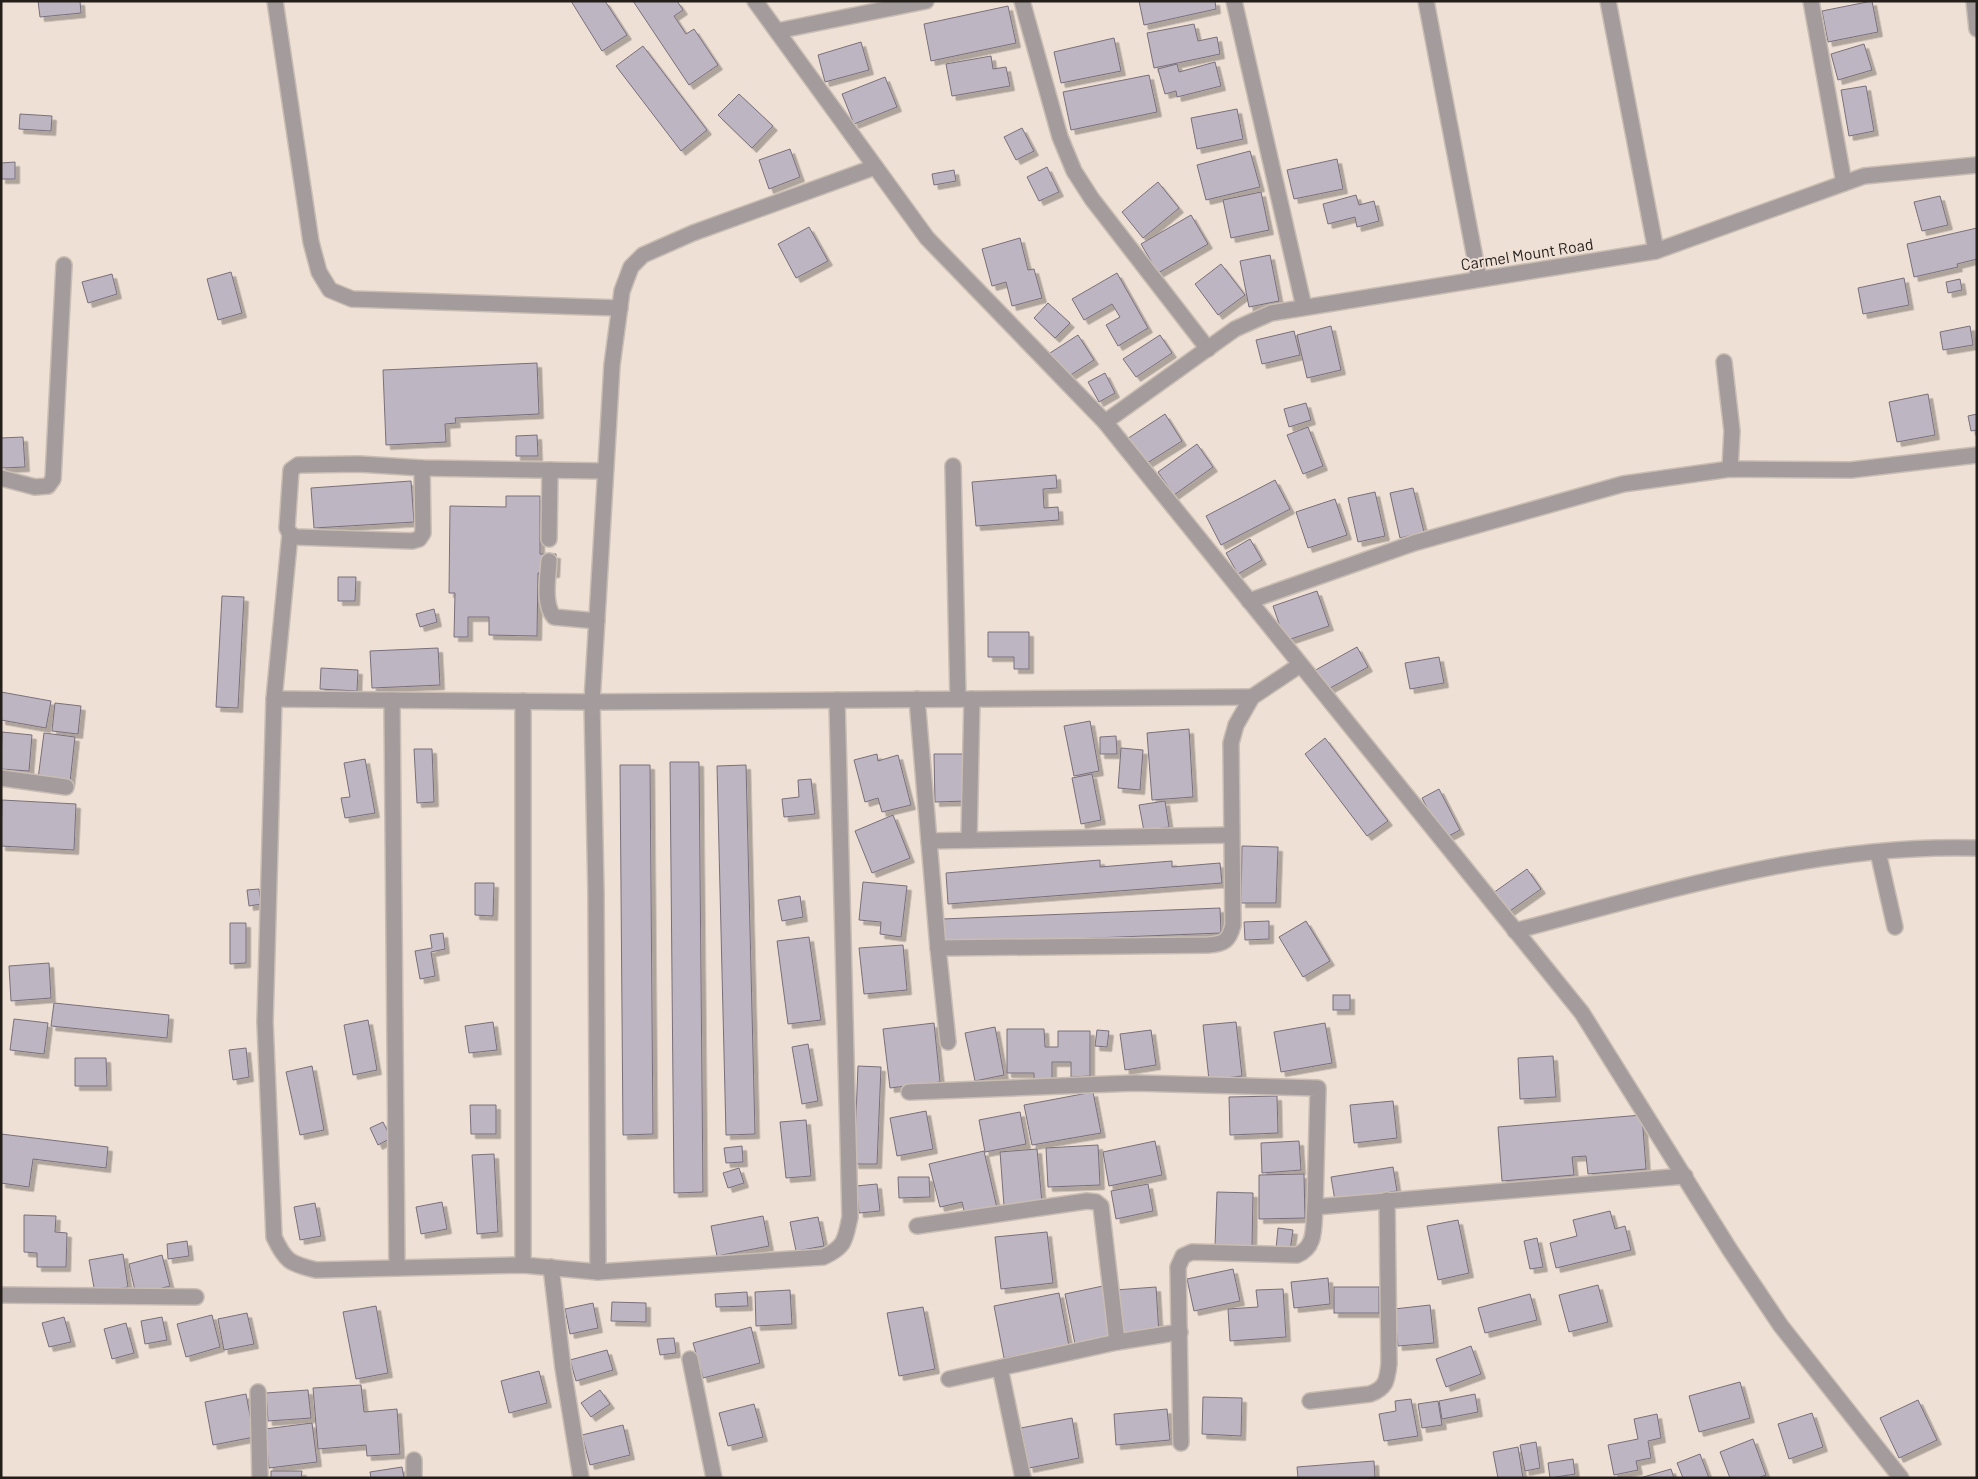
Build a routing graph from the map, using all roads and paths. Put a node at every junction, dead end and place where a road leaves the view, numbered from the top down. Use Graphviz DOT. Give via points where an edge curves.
graph roads {
  1 [pos="275,1"];
  2 [pos="755,1"];
  3 [pos="926,1"];
  4 [pos="1022,1"];
  5 [pos="1234,1"];
  6 [pos="1426,1"];
  7 [pos="1608,1"];
  8 [pos="1811,1"];
  9 [pos="1974,1"];
  10 [pos="1977,29"];
  11 [pos="777,31"];
  12 [pos="1977,164"];
  13 [pos="875,167"];
  14 [pos="1844,183"];
  15 [pos="1656,250"];
  16 [pos="64,265"];
  17 [pos="1479,279"];
  18 [pos="1304,307"];
  19 [pos="620,308"];
  20 [pos="1208,349"];
  21 [pos="1724,362"];
  22 [pos="1104,422"];
  23 [pos="1977,455"];
  24 [pos="953,466"];
  25 [pos="422,468"];
  26 [pos="1730,469"];
  27 [pos="550,470"];
  28 [pos="606,471"];
  29 [pos="1,478"];
  30 [pos="290,534"];
  31 [pos="549,539"];
  32 [pos="549,561"];
  33 [pos="1249,602"];
  34 [pos="597,621"];
  35 [pos="1300,664"];
  36 [pos="1252,697"];
  37 [pos="274,699"];
  38 [pos="918,699"];
  39 [pos="965,699"];
  40 [pos="392,700"];
  41 [pos="837,700"];
  42 [pos="523,701"];
  43 [pos="592,702"];
  44 [pos="1,778"];
  45 [pos="66,787"];
  46 [pos="1231,835"];
  47 [pos="970,840"];
  48 [pos="929,841"];
  49 [pos="1977,848"];
  50 [pos="1878,852"];
  51 [pos="1895,926"];
  52 [pos="1515,931"];
  53 [pos="938,948"];
  54 [pos="948,1042"];
  55 [pos="909,1092"];
  56 [pos="1686,1176"];
  57 [pos="1387,1200"];
  58 [pos="1315,1207"];
  59 [pos="917,1226"];
  60 [pos="523,1265"];
  61 [pos="551,1267"];
  62 [pos="397,1268"];
  63 [pos="598,1272"];
  64 [pos="1,1295"];
  65 [pos="196,1297"];
  66 [pos="1180,1332"];
  67 [pos="1117,1342"];
  68 [pos="690,1359"];
  69 [pos="1000,1368"];
  70 [pos="949,1379"];
  71 [pos="258,1392"];
  72 [pos="1310,1401"];
  73 [pos="1180,1443"];
  74 [pos="414,1460"];
  75 [pos="260,1478"];
  76 [pos="414,1478"];
  77 [pos="581,1478"];
  78 [pos="714,1478"];
  79 [pos="1023,1478"];
  80 [pos="1901,1478"];
  1 -- 19 [label="street" via="310,242 319,272 330,290 352,300"];
  2 -- 11 [label="street"];
  3 -- 11 [label="street"];
  4 -- 20 [label="street" via="1060,137 1074,171"];
  5 -- 18 [label="street"];
  6 -- 17 [label="street"];
  7 -- 15 [label="street"];
  8 -- 14 [label="street"];
  9 -- 10 [label="street"];
  11 -- 13 [label="street"];
  12 -- 14 [label="street, Carmel Mount Road" via="1864,176"];
  13 -- 19 [label="street" via="693,233 643,255 631,267"];
  13 -- 22 [label="street" via="927,238"];
  14 -- 15 [label="street, Carmel Mount Road"];
  15 -- 17 [label="street, Carmel Mount Road"];
  16 -- 29 [label="street" via="54,479 48,486 35,487"];
  17 -- 18 [label="street, Carmel Mount Road"];
  18 -- 20 [label="street, Carmel Mount Road" via="1271,312 1235,329"];
  19 -- 28 [label="street" via="612,365"];
  20 -- 22 [label="street, Carmel Mount Road"];
  21 -- 26 [label="street" via="1732,431"];
  22 -- 33 [label="street"];
  23 -- 26 [label="street" via="1851,470"];
  24 -- 39 [label="street"];
  25 -- 27 [label="street"];
  25 -- 30 [label="street" via="359,464 295,466 290,473 287,528"];
  25 -- 30 [label="street" via="423,529 419,539 315,538"];
  26 -- 33 [label="street" via="1623,484 1414,543"];
  27 -- 28 [label="street"];
  27 -- 31 [label="street"];
  28 -- 34 [label="street"];
  30 -- 37 [label="street"];
  32 -- 34 [label="street" via="549,612 561,619"];
  33 -- 35 [label="street"];
  34 -- 43 [label="street"];
  35 -- 36 [label="street"];
  35 -- 52 [label="street"];
  36 -- 39 [label="street"];
  36 -- 46 [label="street" via="1236,725 1231,743"];
  37 -- 40 [label="street"];
  37 -- 62 [label="street" via="265,1022 274,1237 282,1255 294,1265 316,1270"];
  38 -- 39 [label="street"];
  38 -- 41 [label="street"];
  38 -- 48 [label="street"];
  39 -- 47 [label="street"];
  40 -- 42 [label="street"];
  40 -- 62 [label="street"];
  41 -- 43 [label="street"];
  41 -- 63 [label="street" via="850,1216 845,1240 838,1250 823,1257"];
  42 -- 43 [label="street"];
  42 -- 60 [label="street"];
  43 -- 63 [label="street"];
  44 -- 45 [label="street"];
  46 -- 47 [label="street"];
  46 -- 53 [label="street" via="1233,925 1230,938 1221,944"];
  47 -- 48 [label="street"];
  48 -- 53 [label="street"];
  49 -- 50 [label="street" via="1933,846"];
  50 -- 51 [label="street"];
  50 -- 52 [label="street" via="1824,858 1696,883"];
  52 -- 56 [label="street" via="1582,1013"];
  53 -- 54 [label="street"];
  55 -- 58 [label="street" via="1135,1084 1318,1088"];
  56 -- 57 [label="street"];
  56 -- 80 [label="street" via="1781,1326"];
  57 -- 58 [label="street"];
  57 -- 72 [label="street" via="1387,1384 1370,1394"];
  58 -- 66 [label="street" via="1311,1245 1297,1255 1192,1252 1183,1256 1178,1267"];
  59 -- 67 [label="street" via="1096,1202 1101,1206"];
  60 -- 61 [label="street"];
  60 -- 62 [label="street"];
  61 -- 63 [label="street"];
  61 -- 77 [label="street"];
  64 -- 65 [label="street"];
  66 -- 67 [label="street"];
  66 -- 73 [label="street"];
  67 -- 69 [label="street"];
  68 -- 78 [label="street"];
  69 -- 70 [label="street"];
  69 -- 79 [label="street"];
  71 -- 75 [label="street"];
  74 -- 76 [label="street"];
}
